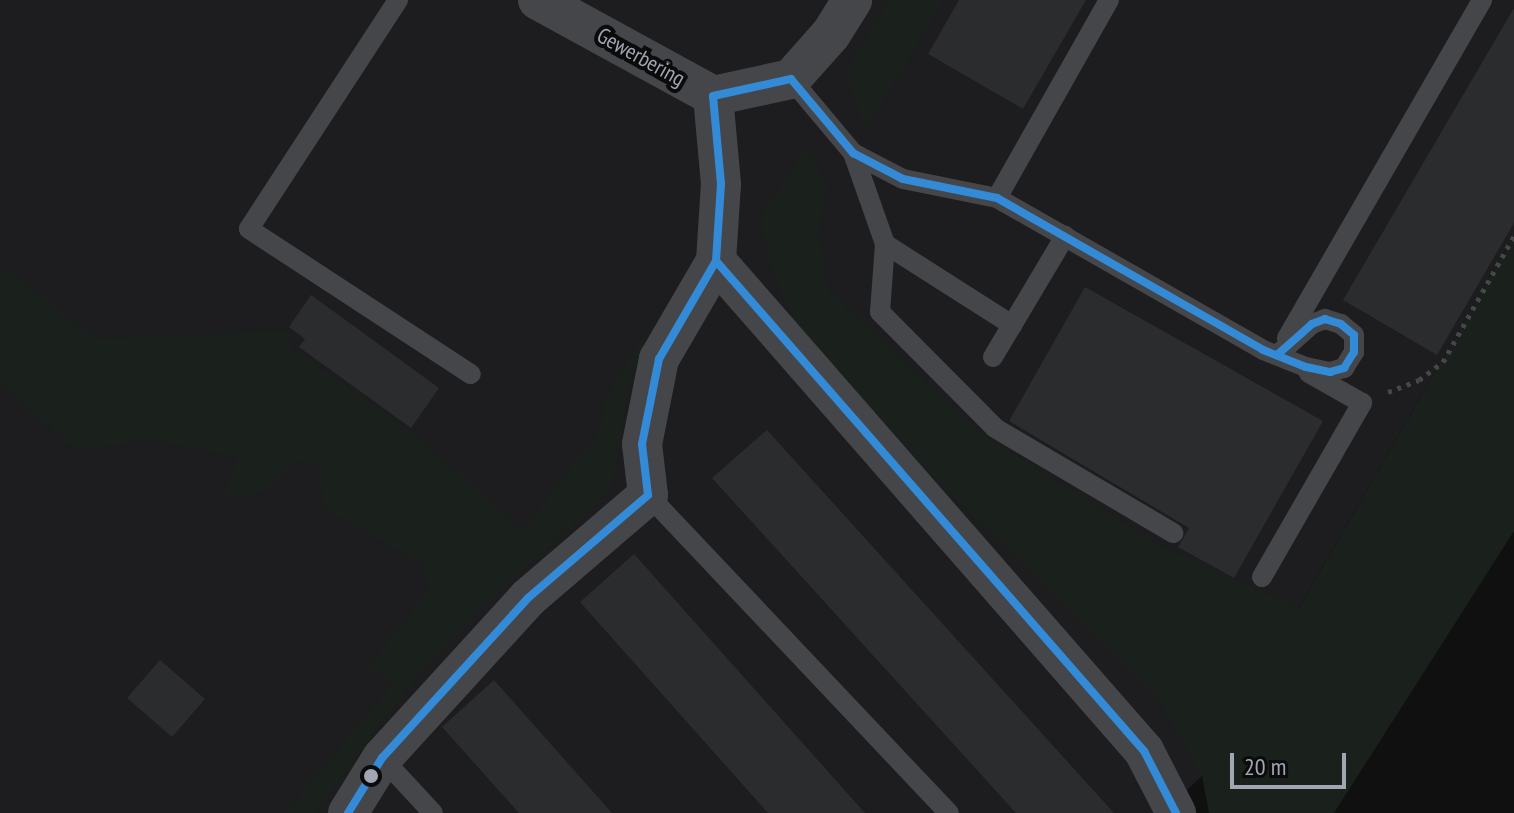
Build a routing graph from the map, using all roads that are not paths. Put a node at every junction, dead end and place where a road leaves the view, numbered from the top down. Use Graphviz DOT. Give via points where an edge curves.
graph roads {
  1 [pos="398,0"];
  2 [pos="538,0"];
  3 [pos="852,0"];
  4 [pos="1109,0"];
  5 [pos="1482,0"];
  6 [pos="791,79"];
  7 [pos="713,96"];
  8 [pos="853,153"];
  9 [pos="997,198"];
  10 [pos="1065,236"];
  11 [pos="885,244"];
  12 [pos="716,261"];
  13 [pos="1012,325"];
  14 [pos="1277,355"];
  15 [pos="993,357"];
  16 [pos="471,374"];
  17 [pos="648,495"];
  18 [pos="1173,533"];
  19 [pos="1262,577"];
  20 [pos="382,758"];
  21 [pos="348,813"];
  22 [pos="433,813"];
  23 [pos="949,813"];
  24 [pos="1176,813"];
  1 -- 16 [label="lane" via="249,229"];
  2 -- 7 [label="street, Gewerbering"];
  3 -- 6 [label="street" via="831,34"];
  4 -- 9 [label="lane"];
  5 -- 14 [label="lane"];
  6 -- 7 [label="street"];
  6 -- 8 [label="lane"];
  7 -- 12 [label="street" via="721,184"];
  8 -- 9 [label="lane" via="903,179"];
  8 -- 11 [label="lane"];
  9 -- 10 [label="lane"];
  10 -- 13 [label="lane"];
  10 -- 14 [label="lane"];
  11 -- 13 [label="lane"];
  11 -- 18 [label="lane" via="880,312 890,323 995,428"];
  12 -- 17 [label="street" via="659,359 642,444"];
  12 -- 24 [label="street" via="1144,751"];
  13 -- 15 [label="lane"];
  14 -- 19 [label="lane" via="1362,403"];
  17 -- 20 [label="street" via="528,598"];
  17 -- 23 [label="lane"];
  20 -- 21 [label="street"];
  20 -- 22 [label="lane"];
}
